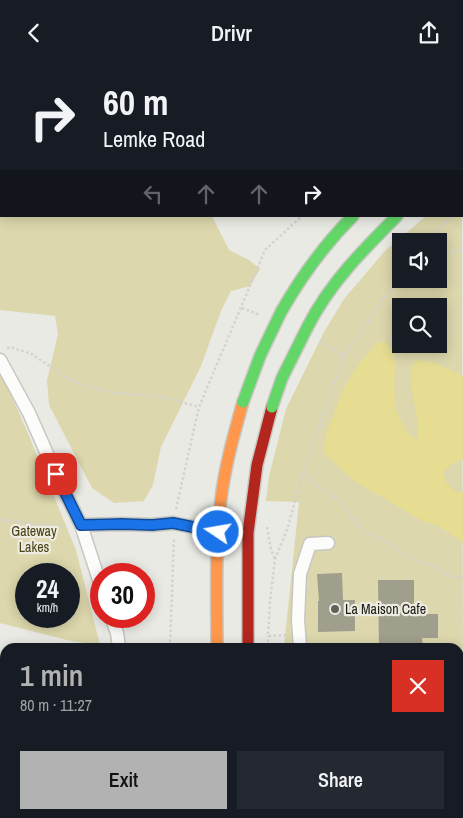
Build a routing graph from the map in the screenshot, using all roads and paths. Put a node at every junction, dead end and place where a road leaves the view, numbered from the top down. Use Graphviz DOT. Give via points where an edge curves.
graph roads {
  1 [pos="301,217"];
  2 [pos="352,217"];
  3 [pos="396,217"];
  4 [pos="452,217"];
  5 [pos="436,233"];
  6 [pos="463,250"];
  7 [pos="447,253"];
  8 [pos="392,287"];
  9 [pos="3,354"];
  10 [pos="199,407"];
  11 [pos="303,473"];
  12 [pos="0,520"];
  13 [pos="173,523"];
  14 [pos="81,525"];
  15 [pos="226,532"];
  16 [pos="248,533"];
  17 [pos="328,543"];
  18 [pos="93,563"];
  19 [pos="115,628"];
  20 [pos="268,636"];
  21 [pos="118,643"];
  22 [pos="170,643"];
  23 [pos="217,643"];
  24 [pos="248,643"];
  25 [pos="268,643"];
  26 [pos="300,643"];
  1 -- 10 [label="path" via="265,250"];
  2 -- 15 [label="main road, bridge" via="311,263 256,362 229,454 221,498"];
  3 -- 16 [label="main road, bridge" via="341,275 322,301 282,378 257,465"];
  4 -- 5 [label="path"];
  6 -- 7 [label="path"];
  8 -- 11 [label="path" via="344,356"];
  9 -- 10 [label="path" via="10,347 32,354 71,381 90,387 170,399"];
  9 -- 14 [label="street"];
  10 -- 13 [label="path"];
  12 -- 14 [label="path"];
  13 -- 14 [label="street"];
  13 -- 15 [label="street"];
  13 -- 22 [label="path"];
  14 -- 18 [label="street"];
  15 -- 16 [label="main road"];
  15 -- 23 [label="main road"];
  16 -- 24 [label="main road"];
  17 -- 26 [label="street" via="310,544 300,574"];
  19 -- 21 [label="street"];
  20 -- 25 [label="path"];
}
